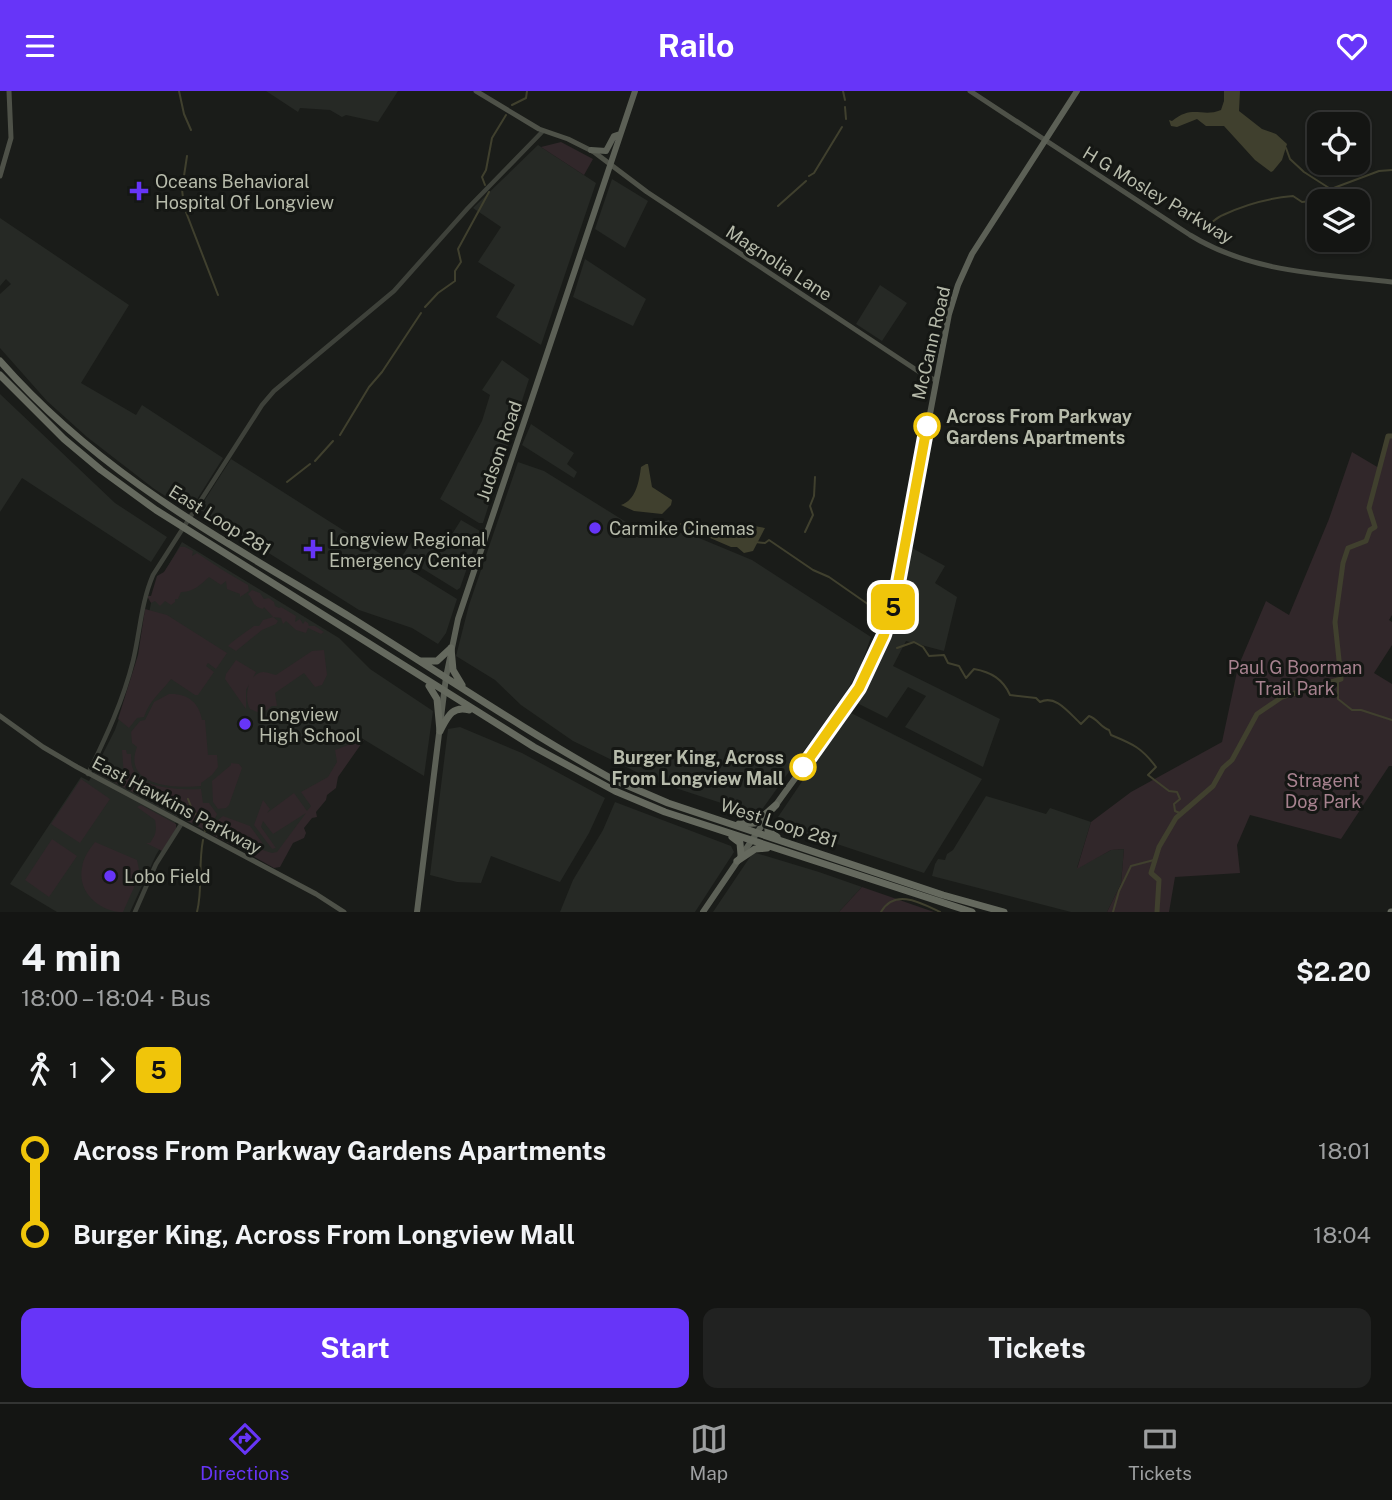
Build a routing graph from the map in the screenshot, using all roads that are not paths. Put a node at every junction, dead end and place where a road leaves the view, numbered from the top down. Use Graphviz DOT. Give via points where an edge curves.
graph roads {
  1 [pos="9,91"];
  2 [pos="476,91"];
  3 [pos="635,91"];
  4 [pos="970,91"];
  5 [pos="1077,91"];
  6 [pos="543,131"];
  7 [pos="620,134"];
  8 [pos="1045,142"];
  9 [pos="591,150"];
  10 [pos="610,163"];
  11 [pos="0,176"];
  12 [pos="1392,282"];
  13 [pos="0,361"];
  14 [pos="0,375"];
  15 [pos="936,380"];
  16 [pos="16,393"];
  17 [pos="47,409"];
  18 [pos="64,439"];
  19 [pos="100,457"];
  20 [pos="188,519"];
  21 [pos="183,528"];
  22 [pos="333,622"];
  23 [pos="362,625"];
  24 [pos="451,648"];
  25 [pos="421,661"];
  26 [pos="419,676"];
  27 [pos="446,677"];
  28 [pos="467,690"];
  29 [pos="444,692"];
  30 [pos="0,716"];
  31 [pos="487,718"];
  32 [pos="440,731"];
  33 [pos="552,743"];
  34 [pos="534,747"];
  35 [pos="88,774"];
  36 [pos="776,805"];
  37 [pos="767,818"];
  38 [pos="182,823"];
  39 [pos="726,823"];
  40 [pos="722,831"];
  41 [pos="757,833"];
  42 [pos="752,841"];
  43 [pos="790,844"];
  44 [pos="777,849"];
  45 [pos="739,858"];
  46 [pos="844,871"];
  47 [pos="870,871"];
  48 [pos="894,888"];
  49 [pos="924,889"];
  50 [pos="135,912"];
  51 [pos="344,912"];
  52 [pos="417,912"];
  53 [pos="703,912"];
  54 [pos="972,912"];
  55 [pos="1004,912"];
  1 -- 11 [label="main road" via="11,138"];
  2 -- 6 [label="main road, Magnolia Lane"];
  3 -- 7 [label="main road, Judson Road"];
  4 -- 8 [label="main road, H G Mosley Parkway"];
  5 -- 8 [label="main road, McCann Road"];
  6 -- 9 [label="main road, Magnolia Lane"];
  6 -- 20 [label="street" via="394,291 269,396"];
  7 -- 9 [label="main road" via="606,151"];
  7 -- 10 [label="main road, Judson Road"];
  8 -- 12 [label="main road, H G Mosley Parkway" via="1195,239 1237,259 1284,270"];
  8 -- 15 [label="main road, McCann Road" via="960,278"];
  9 -- 10 [label="main road, Magnolia Lane"];
  10 -- 15 [label="main road, Magnolia Lane"];
  10 -- 24 [label="main road, Judson Road" via="464,597"];
  13 -- 17 [label="highway, East Loop 281"];
  14 -- 16 [label="highway, East Loop 281"];
  15 -- 36 [label="main road, McCann Road" via="895,599 882,642 859,688"];
  16 -- 17 [label="highway" via="22,389"];
  16 -- 18 [label="highway, East Loop 281"];
  17 -- 19 [label="highway, East Loop 281"];
  18 -- 19 [label="highway" via="94,460"];
  18 -- 21 [label="highway, East Loop 281"];
  19 -- 20 [label="highway, East Loop 281"];
  20 -- 21 [label="street"];
  20 -- 23 [label="highway, East Loop 281"];
  21 -- 22 [label="highway, East Loop 281"];
  21 -- 35 [label="street" via="146,592 129,675"];
  22 -- 23 [label="highway" via="338,616"];
  22 -- 26 [label="highway, East Loop 281"];
  23 -- 25 [label="highway, East Loop 281"];
  24 -- 25 [label="highway" via="437,660"];
  24 -- 27 [label="main road, Judson Road"];
  24 -- 28 [label="highway" via="454,673"];
  25 -- 27 [label="highway, East Loop 281"];
  26 -- 29 [label="highway, East Loop 281"];
  26 -- 32 [label="highway" via="436,695"];
  27 -- 28 [label="highway, West Loop 281"];
  27 -- 29 [label="main road, Judson Road"];
  28 -- 33 [label="highway, West Loop 281"];
  29 -- 31 [label="highway, West Loop 281"];
  29 -- 32 [label="main road, Judson Road"];
  30 -- 35 [label="main road, East Hawkins Parkway"];
  31 -- 32 [label="highway" via="456,709"];
  31 -- 34 [label="highway, West Loop 281"];
  32 -- 52 [label="main road, Judson Road"];
  33 -- 34 [label="highway" via="544,749"];
  33 -- 39 [label="highway, West Loop 281" via="628,787"];
  34 -- 40 [label="highway, West Loop 281" via="634,800"];
  35 -- 38 [label="main road, East Hawkins Parkway"];
  36 -- 37 [label="main road, McCann Road"];
  36 -- 39 [label="highway" via="752,825"];
  37 -- 41 [label="main road, McCann Road"];
  37 -- 43 [label="highway" via="769,832"];
  38 -- 50 [label="street" via="154,868"];
  38 -- 51 [label="main road, East Hawkins Parkway"];
  39 -- 41 [label="highway, West Loop 281"];
  40 -- 42 [label="highway, West Loop 281"];
  40 -- 45 [label="highway" via="739,841"];
  41 -- 42 [label="main road, McCann Road"];
  41 -- 43 [label="highway, West Loop 281"];
  42 -- 44 [label="highway, West Loop 281"];
  42 -- 45 [label="main road, McCann Road"];
  43 -- 47 [label="highway, West Loop 281"];
  44 -- 45 [label="highway" via="756,848"];
  44 -- 46 [label="highway, West Loop 281"];
  45 -- 53 [label="main road, McCann Road"];
  46 -- 47 [label="highway"];
  46 -- 48 [label="highway, West Loop 281"];
  47 -- 49 [label="highway, West Loop 281"];
  48 -- 49 [label="highway" via="897,884"];
  48 -- 54 [label="highway, West Loop 281"];
  49 -- 55 [label="highway, West Loop 281"];
}
